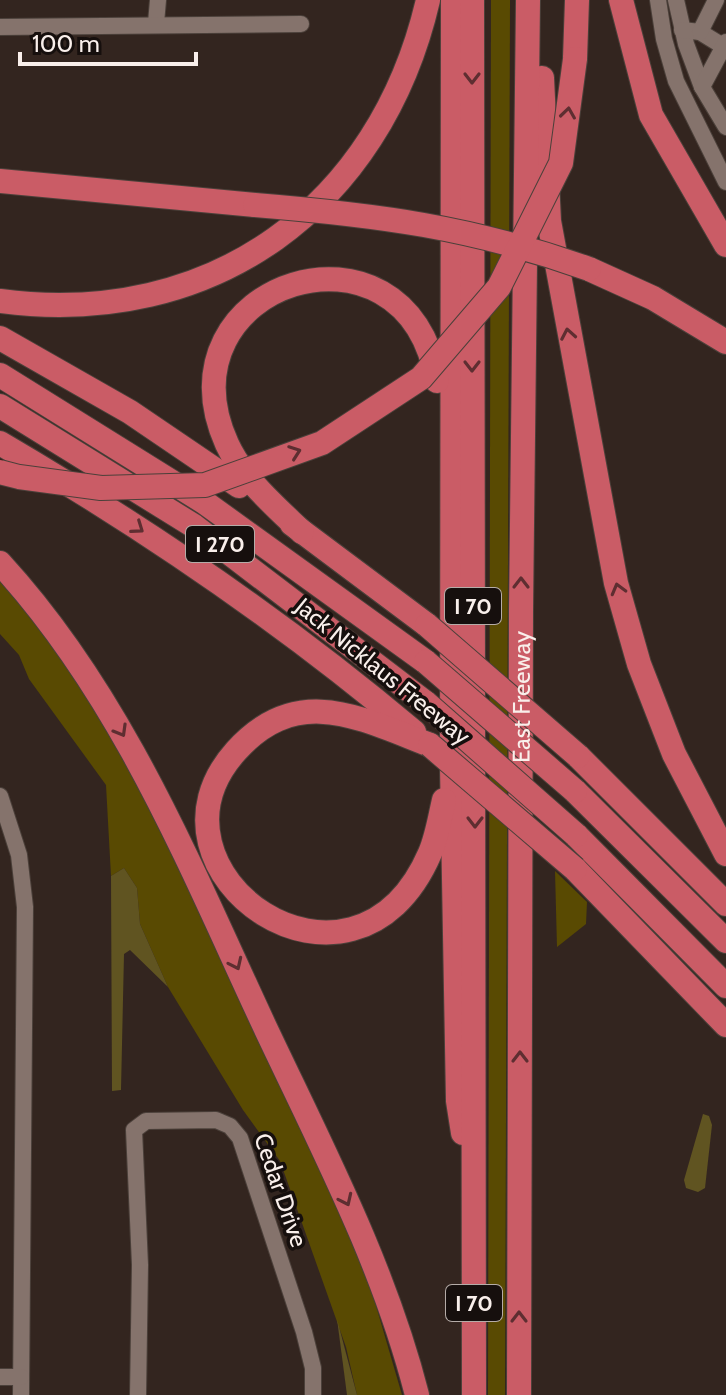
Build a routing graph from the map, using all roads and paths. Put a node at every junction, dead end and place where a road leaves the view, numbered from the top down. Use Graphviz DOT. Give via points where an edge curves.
graph roads {
  1 [pos="158,0"];
  2 [pos="428,0"];
  3 [pos="453,0"];
  4 [pos="472,0"];
  5 [pos="528,0"];
  6 [pos="538,0"];
  7 [pos="577,0"];
  8 [pos="621,0"];
  9 [pos="649,0"];
  10 [pos="658,0"];
  11 [pos="676,0"];
  12 [pos="716,0"];
  13 [pos="156,23"];
  14 [pos="301,24"];
  15 [pos="0,27"];
  16 [pos="682,30"];
  17 [pos="700,32"];
  18 [pos="664,39"];
  19 [pos="725,45"];
  20 [pos="702,87"];
  21 [pos="726,127"];
  22 [pos="0,181"];
  23 [pos="726,182"];
  24 [pos="726,245"];
  25 [pos="0,301"];
  26 [pos="0,338"];
  27 [pos="726,342"];
  28 [pos="0,375"];
  29 [pos="0,406"];
  30 [pos="0,443"];
  31 [pos="0,472"];
  32 [pos="451,503"];
  33 [pos="302,532"];
  34 [pos="0,563"];
  35 [pos="430,745"];
  36 [pos="452,767"];
  37 [pos="0,796"];
  38 [pos="726,854"];
  39 [pos="726,904"];
  40 [pos="726,941"];
  41 [pos="726,986"];
  42 [pos="726,1025"];
  43 [pos="474,1212"];
  44 [pos="0,1377"];
  45 [pos="21,1377"];
  46 [pos="21,1395"];
  47 [pos="138,1395"];
  48 [pos="313,1395"];
  49 [pos="417,1395"];
  50 [pos="474,1395"];
  51 [pos="519,1395"];
  1 -- 13 [label="street"];
  2 -- 25 [label="highway" via="410,65 383,122 341,181 279,237 222,272 140,299 75,307"];
  3 -- 32 [label="highway"];
  4 -- 43 [label="highway, East Freeway / I 70, one-way"];
  51 -- 5 [label="highway, East Freeway / I 70, one-way"];
  38 -- 6 [label="highway, one-way" via="674,754 639,664 616,583 549,221"];
  31 -- 7 [label="highway, one-way, bridge" via="101,488 205,485 322,443 421,378 499,287 561,163"];
  8 -- 24 [label="highway" via="651,115"];
  9 -- 18 [label="street" via="654,26"];
  10 -- 18 [label="street"];
  11 -- 16 [label="street"];
  12 -- 17 [label="street"];
  13 -- 14 [label="street"];
  13 -- 15 [label="street"];
  16 -- 17 [label="street"];
  16 -- 20 [label="street"];
  17 -- 19 [label="street"];
  18 -- 23 [label="street" via="687,109"];
  19 -- 20 [label="street"];
  20 -- 21 [label="street"];
  22 -- 27 [label="highway, bridge" via="458,229 589,269 653,298"];
  26 -- 33 [label="highway" via="130,412"];
  28 -- 40 [label="highway, Jack Nicklaus Freeway / I 270, bridge" via="204,502 426,662 575,791"];
  29 -- 41 [label="highway, Jack Nicklaus Freeway / I 270, bridge" via="194,526 426,703 576,835"];
  30 -- 35 [label="highway, one-way" via="97,500 263,615 348,676"];
  32 -- 33 [label="highway" via="438,384 421,332 401,307 372,287 348,280 305,280 265,295 244,312 219,353 215,384 228,447 262,494"];
  32 -- 36 [label="highway"];
  33 -- 39 [label="highway, bridge" via="427,625 578,756"];
  34 -- 49 [label="highway, one-way" via="82,664 147,776 365,1240"];
  35 -- 36 [label="highway" via="327,711 287,715 259,729 230,758 211,805 214,849 227,880 252,908 294,929 341,931 377,918 399,901 431,851"];
  35 -- 42 [label="highway, bridge" via="575,869"];
  36 -- 43 [label="highway" via="458,1101"];
  37 -- 45 [label="street" via="19,855 25,907"];
  43 -- 50 [label="highway, East Freeway / I 70"];
  44 -- 45 [label="street"];
  45 -- 46 [label="street"];
  47 -- 48 [label="street, Cedar Drive" via="134,1130 146,1121 216,1120 240,1138 304,1332"];
}
